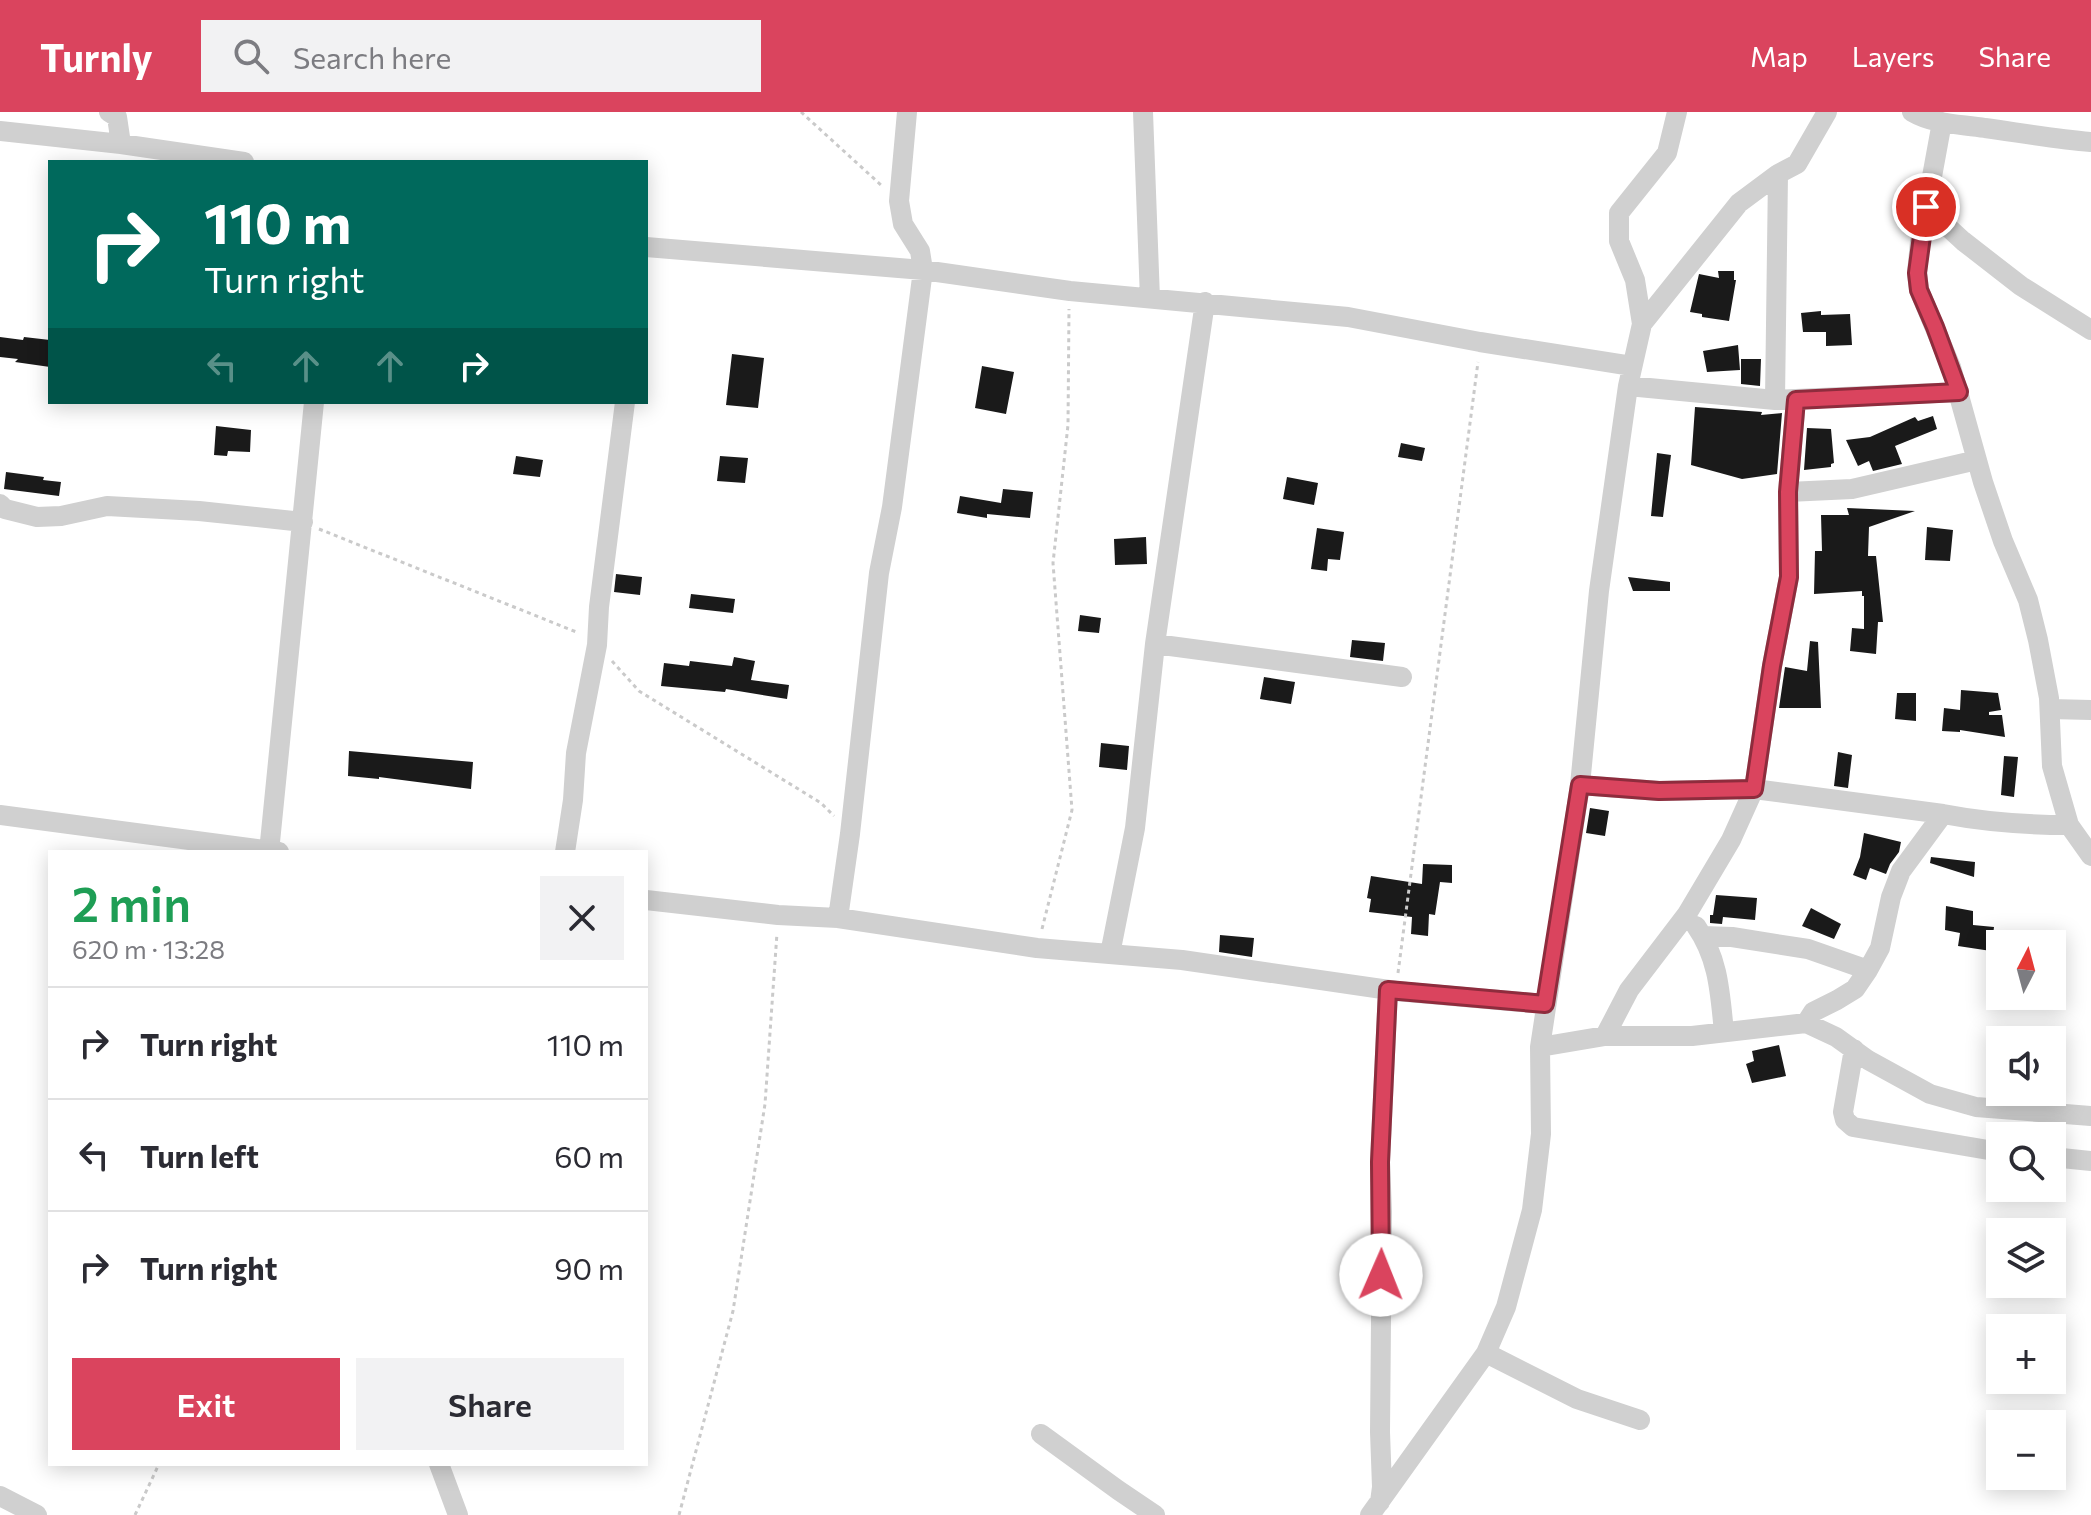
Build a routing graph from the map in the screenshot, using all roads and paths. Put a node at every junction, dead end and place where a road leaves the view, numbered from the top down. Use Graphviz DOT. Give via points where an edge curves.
graph roads {
  1 [pos="109,112"];
  2 [pos="801,112"];
  3 [pos="907,112"];
  4 [pos="1143,112"];
  5 [pos="1677,112"];
  6 [pos="1827,112"];
  7 [pos="1912,112"];
  8 [pos="1942,122"];
  9 [pos="0,131"];
  10 [pos="2091,142"];
  11 [pos="121,144"];
  12 [pos="230,160"];
  13 [pos="1778,174"];
  14 [pos="899,201"];
  15 [pos="1926,207"];
  16 [pos="648,247"];
  17 [pos="923,270"];
  18 [pos="1070,291"];
  19 [pos="1150,299"];
  20 [pos="1205,302"];
  21 [pos="1642,324"];
  22 [pos="2091,330"];
  23 [pos="1480,342"];
  24 [pos="1630,376"];
  25 [pos="1959,392"];
  26 [pos="1775,400"];
  27 [pos="1796,400"];
  28 [pos="314,404"];
  29 [pos="625,404"];
  30 [pos="1977,460"];
  31 [pos="1788,492"];
  32 [pos="0,504"];
  33 [pos="303,522"];
  34 [pos="1155,644"];
  35 [pos="1402,677"];
  36 [pos="2050,709"];
  37 [pos="2091,710"];
  38 [pos="1580,785"];
  39 [pos="1754,789"];
  40 [pos="1943,814"];
  41 [pos="0,815"];
  42 [pos="2069,825"];
  43 [pos="257,850"];
  44 [pos="272,850"];
  45 [pos="565,850"];
  46 [pos="2091,856"];
  47 [pos="648,900"];
  48 [pos="1687,914"];
  49 [pos="778,915"];
  50 [pos="838,918"];
  51 [pos="1703,936"];
  52 [pos="1037,948"];
  53 [pos="1110,954"];
  54 [pos="1868,970"];
  55 [pos="1392,990"];
  56 [pos="1545,1004"];
  57 [pos="1806,1023"];
  58 [pos="1724,1032"];
  59 [pos="1605,1036"];
  60 [pos="1540,1047"];
  61 [pos="1854,1049"];
  62 [pos="2091,1116"];
  63 [pos="1986,1150"];
  64 [pos="2066,1158"];
  65 [pos="2091,1161"];
  66 [pos="1486,1353"];
  67 [pos="1640,1420"];
  68 [pos="1041,1434"];
  69 [pos="158,1466"];
  70 [pos="440,1466"];
  71 [pos="0,1496"];
  72 [pos="1375,1508"];
  73 [pos="37,1515"];
  74 [pos="135,1515"];
  75 [pos="458,1515"];
  76 [pos="679,1515"];
  77 [pos="1155,1515"];
  1 -- 11 [label="street" via="117,117"];
  2 -- 14 [label="path"];
  3 -- 14 [label="street"];
  4 -- 19 [label="street"];
  5 -- 21 [label="street" via="1667,153 1619,213 1619,241 1635,280"];
  6 -- 13 [label="street" via="1797,164"];
  7 -- 8 [label="street"];
  8 -- 10 [label="street"];
  8 -- 15 [label="street"];
  9 -- 11 [label="street"];
  11 -- 12 [label="street"];
  13 -- 21 [label="street" via="1739,203"];
  13 -- 26 [label="street"];
  14 -- 17 [label="street"];
  15 -- 22 [label="street" via="2021,286"];
  15 -- 25 [label="street" via="1919,290"];
  16 -- 17 [label="street"];
  17 -- 18 [label="street"];
  17 -- 50 [label="street" via="879,573"];
  18 -- 19 [label="street"];
  18 -- 52 [label="path" via="1068,425 1053,563 1072,810"];
  19 -- 20 [label="street"];
  20 -- 23 [label="street" via="1348,317"];
  20 -- 34 [label="street"];
  21 -- 24 [label="street"];
  23 -- 24 [label="street"];
  23 -- 55 [label="path"];
  24 -- 26 [label="street"];
  24 -- 38 [label="street" via="1599,591"];
  25 -- 27 [label="street"];
  25 -- 30 [label="street"];
  26 -- 27 [label="street"];
  27 -- 31 [label="street"];
  28 -- 33 [label="street"];
  29 -- 45 [label="street" via="597,645 576,753"];
  30 -- 31 [label="street" via="1852,489"];
  30 -- 36 [label="street" via="2028,600"];
  31 -- 39 [label="street" via="1789,577"];
  32 -- 33 [label="street" via="37,517 107,506"];
  33 -- 44 [label="street"];
  34 -- 35 [label="street"];
  34 -- 53 [label="street" via="1135,828"];
  36 -- 37 [label="street"];
  36 -- 42 [label="street" via="2052,766"];
  38 -- 39 [label="street" via="1659,791"];
  38 -- 56 [label="street"];
  39 -- 40 [label="street"];
  39 -- 48 [label="street"];
  40 -- 42 [label="street" via="1982,822"];
  40 -- 54 [label="street" via="1901,871 1880,948"];
  41 -- 43 [label="street"];
  42 -- 46 [label="street"];
  47 -- 49 [label="street"];
  48 -- 51 [label="street"];
  48 -- 59 [label="street" via="1629,990"];
  49 -- 50 [label="street"];
  49 -- 76 [label="path" via="765,1104 733,1311"];
  50 -- 52 [label="street"];
  51 -- 54 [label="street" via="1808,949"];
  51 -- 58 [label="street" via="1718,972"];
  52 -- 53 [label="street"];
  53 -- 55 [label="street"];
  54 -- 57 [label="street" via="1855,989 1813,1012"];
  55 -- 56 [label="street"];
  55 -- 72 [label="street" via="1380,1162 1382,1487"];
  56 -- 60 [label="street"];
  57 -- 58 [label="street"];
  57 -- 61 [label="street"];
  58 -- 59 [label="street"];
  59 -- 60 [label="street"];
  60 -- 66 [label="street" via="1541,1134 1532,1210 1506,1307"];
  61 -- 62 [label="street" via="1930,1094 1976,1107"];
  61 -- 63 [label="street" via="1843,1112 1853,1127"];
  64 -- 65 [label="street"];
  66 -- 67 [label="street" via="1577,1399"];
  66 -- 72 [label="street"];
  68 -- 77 [label="street"];
  69 -- 74 [label="path"];
  70 -- 75 [label="street"];
  71 -- 73 [label="street"];
}
